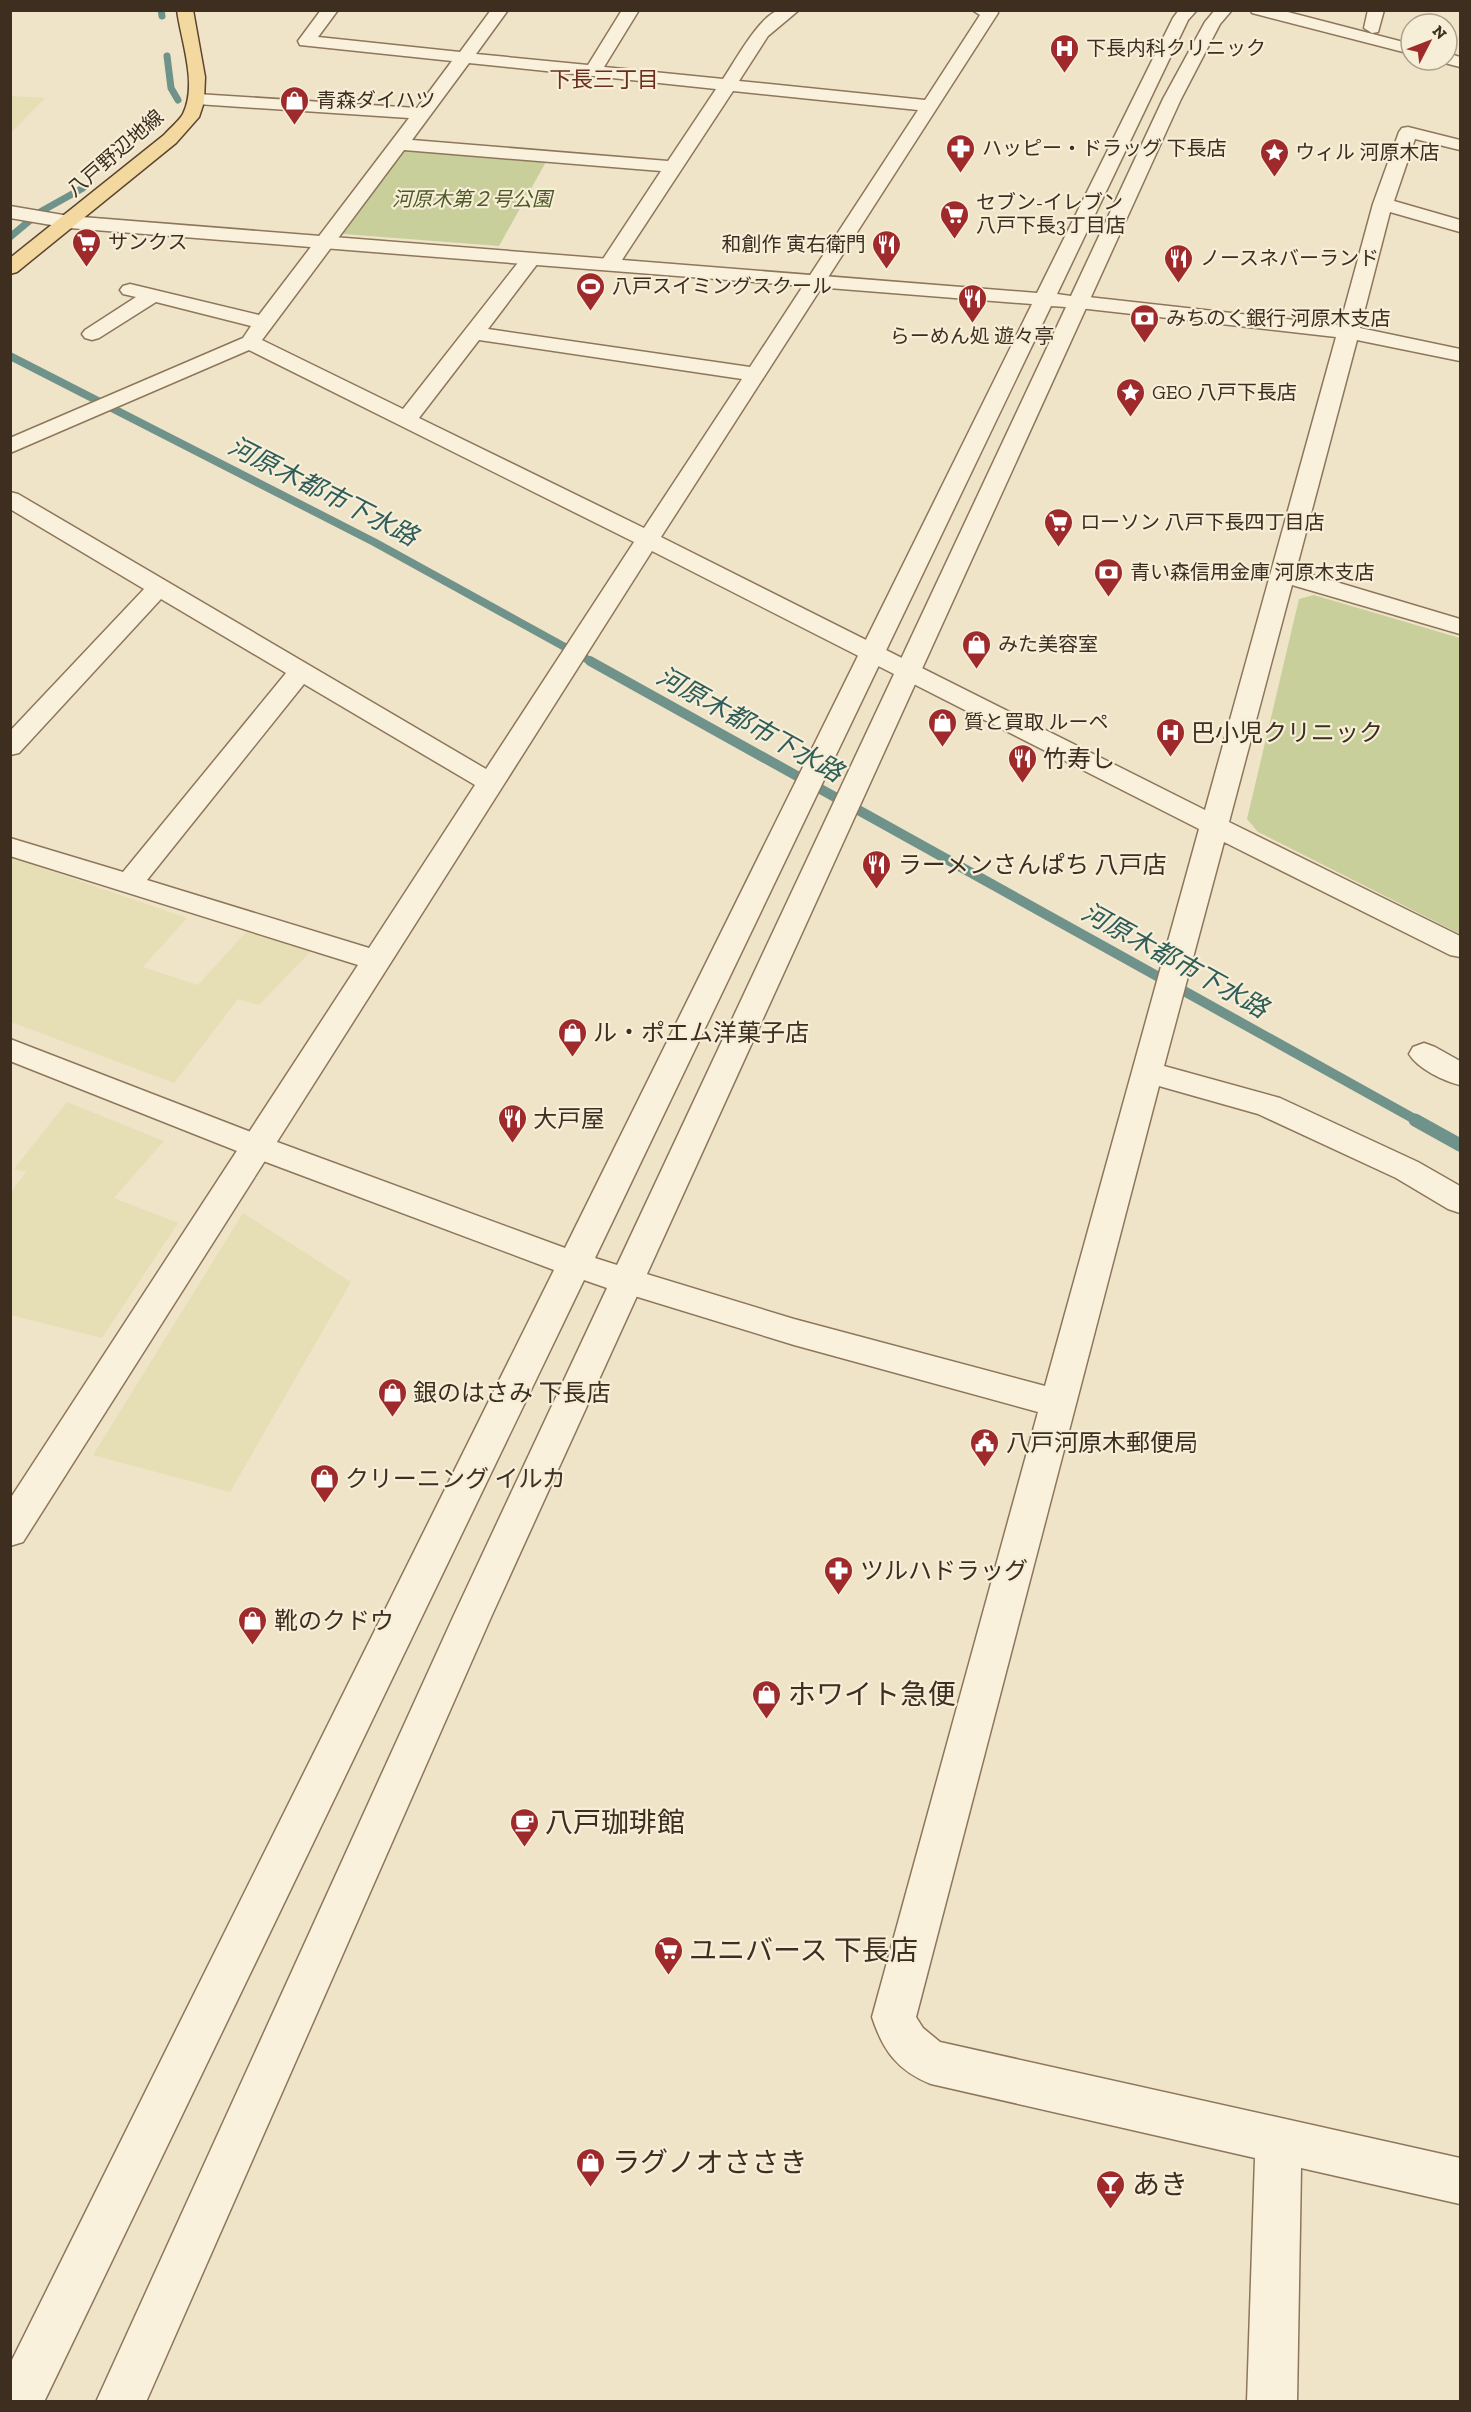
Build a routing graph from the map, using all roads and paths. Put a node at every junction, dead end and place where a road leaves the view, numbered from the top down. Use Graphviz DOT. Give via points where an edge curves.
graph roads {
  1 [pos="185,10"];
  2 [pos="330,10"];
  3 [pos="500,10"];
  4 [pos="631,10"];
  5 [pos="791,10"];
  6 [pos="980,10"];
  7 [pos="1189,10"];
  8 [pos="1224,10"];
  9 [pos="1258,10"];
  10 [pos="1300,10"];
  11 [pos="1376,10"];
  12 [pos="1372,28"];
  13 [pos="1399,34"];
  14 [pos="1399,46"];
  15 [pos="465,58"];
  16 [pos="593,71"];
  17 [pos="729,86"];
  18 [pos="197,99"];
  19 [pos="929,106"];
  20 [pos="422,114"];
  21 [pos="399,144"];
  22 [pos="1461,145"];
  23 [pos="675,167"];
  24 [pos="1383,204"];
  25 [pos="10,212"];
  26 [pos="69,222"];
  27 [pos="1461,226"];
  28 [pos="326,242"];
  29 [pos="531,259"];
  30 [pos="609,265"];
  31 [pos="10,268"];
  32 [pos="816,282"];
  33 [pos="130,290"];
  34 [pos="152,296"];
  35 [pos="1044,299"];
  36 [pos="1079,302"];
  37 [pos="265,323"];
  38 [pos="1348,332"];
  39 [pos="475,333"];
  40 [pos="93,334"];
  41 [pos="250,342"];
  42 [pos="1461,355"];
  43 [pos="755,374"];
  44 [pos="406,420"];
  45 [pos="10,446"];
  46 [pos="16,509"];
  47 [pos="647,541"];
  48 [pos="1282,574"];
  49 [pos="159,587"];
  50 [pos="1461,627"];
  51 [pos="874,652"];
  52 [pos="909,671"];
  53 [pos="300,672"];
  54 [pos="10,747"];
  55 [pos="490,783"];
  56 [pos="1214,826"];
  57 [pos="10,847"];
  58 [pos="130,882"];
  59 [pos="1461,948"];
  60 [pos="376,960"];
  61 [pos="10,1049"];
  62 [pos="1424,1054"];
  63 [pos="1147,1072"];
  64 [pos="1461,1074"];
  65 [pos="258,1147"];
  66 [pos="1461,1201"];
  67 [pos="573,1264"];
  68 [pos="627,1281"];
  69 [pos="1057,1403"];
  70 [pos="14,1521"];
  71 [pos="1279,2140"];
  72 [pos="1461,2181"];
  73 [pos="18,2402"];
  74 [pos="120,2402"];
  75 [pos="1272,2402"];
  1 -- 18 [label="main road"];
  2 -- 15 [label="street" via="306,41"];
  3 -- 15 [label="street"];
  4 -- 16 [label="street"];
  5 -- 17 [label="street" via="762,33"];
  6 -- 19 [label="street" via="990,13"];
  7 -- 35 [label="street" via="1181,18"];
  8 -- 36 [label="street" via="1213,22 1172,99"];
  9 -- 14 [label="street"];
  10 -- 12 [label="street"];
  11 -- 12 [label="street"];
  12 -- 13 [label="street"];
  15 -- 16 [label="street"];
  15 -- 20 [label="street"];
  16 -- 17 [label="street"];
  17 -- 19 [label="street"];
  17 -- 23 [label="street"];
  18 -- 20 [label="street"];
  18 -- 26 [label="main road, 八戸野辺地線" via="191,115 170,139"];
  19 -- 32 [label="street"];
  20 -- 21 [label="street"];
  21 -- 23 [label="street"];
  21 -- 28 [label="street"];
  22 -- 24 [label="street" via="1408,132"];
  23 -- 30 [label="street"];
  24 -- 27 [label="street"];
  24 -- 38 [label="street"];
  25 -- 26 [label="street"];
  26 -- 28 [label="street"];
  26 -- 31 [label="main road, 八戸野辺地線"];
  28 -- 29 [label="street"];
  28 -- 37 [label="street"];
  29 -- 30 [label="street"];
  29 -- 39 [label="street"];
  30 -- 32 [label="street"];
  32 -- 35 [label="street"];
  32 -- 43 [label="street"];
  33 -- 34 [label="street"];
  34 -- 37 [label="street"];
  34 -- 40 [label="street"];
  35 -- 36 [label="street"];
  35 -- 51 [label="street"];
  36 -- 38 [label="street"];
  36 -- 52 [label="street"];
  37 -- 41 [label="street"];
  38 -- 42 [label="street"];
  38 -- 48 [label="street"];
  39 -- 43 [label="street"];
  39 -- 44 [label="street"];
  41 -- 44 [label="street"];
  41 -- 45 [label="street"];
  43 -- 47 [label="street"];
  44 -- 47 [label="street"];
  46 -- 49 [label="street"];
  47 -- 51 [label="street"];
  47 -- 55 [label="street"];
  48 -- 50 [label="street"];
  48 -- 56 [label="street"];
  49 -- 53 [label="street"];
  49 -- 54 [label="street"];
  51 -- 52 [label="street"];
  51 -- 67 [label="street"];
  52 -- 56 [label="street"];
  52 -- 68 [label="street"];
  53 -- 55 [label="street"];
  53 -- 58 [label="street"];
  55 -- 60 [label="street"];
  56 -- 59 [label="street"];
  56 -- 63 [label="street"];
  57 -- 58 [label="street"];
  58 -- 60 [label="street"];
  60 -- 65 [label="street"];
  61 -- 65 [label="street"];
  62 -- 64 [label="street"];
  63 -- 66 [label="street" via="1269,1106 1407,1170"];
  63 -- 69 [label="street"];
  65 -- 67 [label="street"];
  65 -- 70 [label="street"];
  67 -- 68 [label="street"];
  67 -- 73 [label="street"];
  68 -- 69 [label="street" via="794,1332"];
  68 -- 74 [label="street"];
  69 -- 71 [label="street" via="894,2017 899,2035 931,2062"];
  71 -- 72 [label="street"];
  71 -- 75 [label="street"];
}
